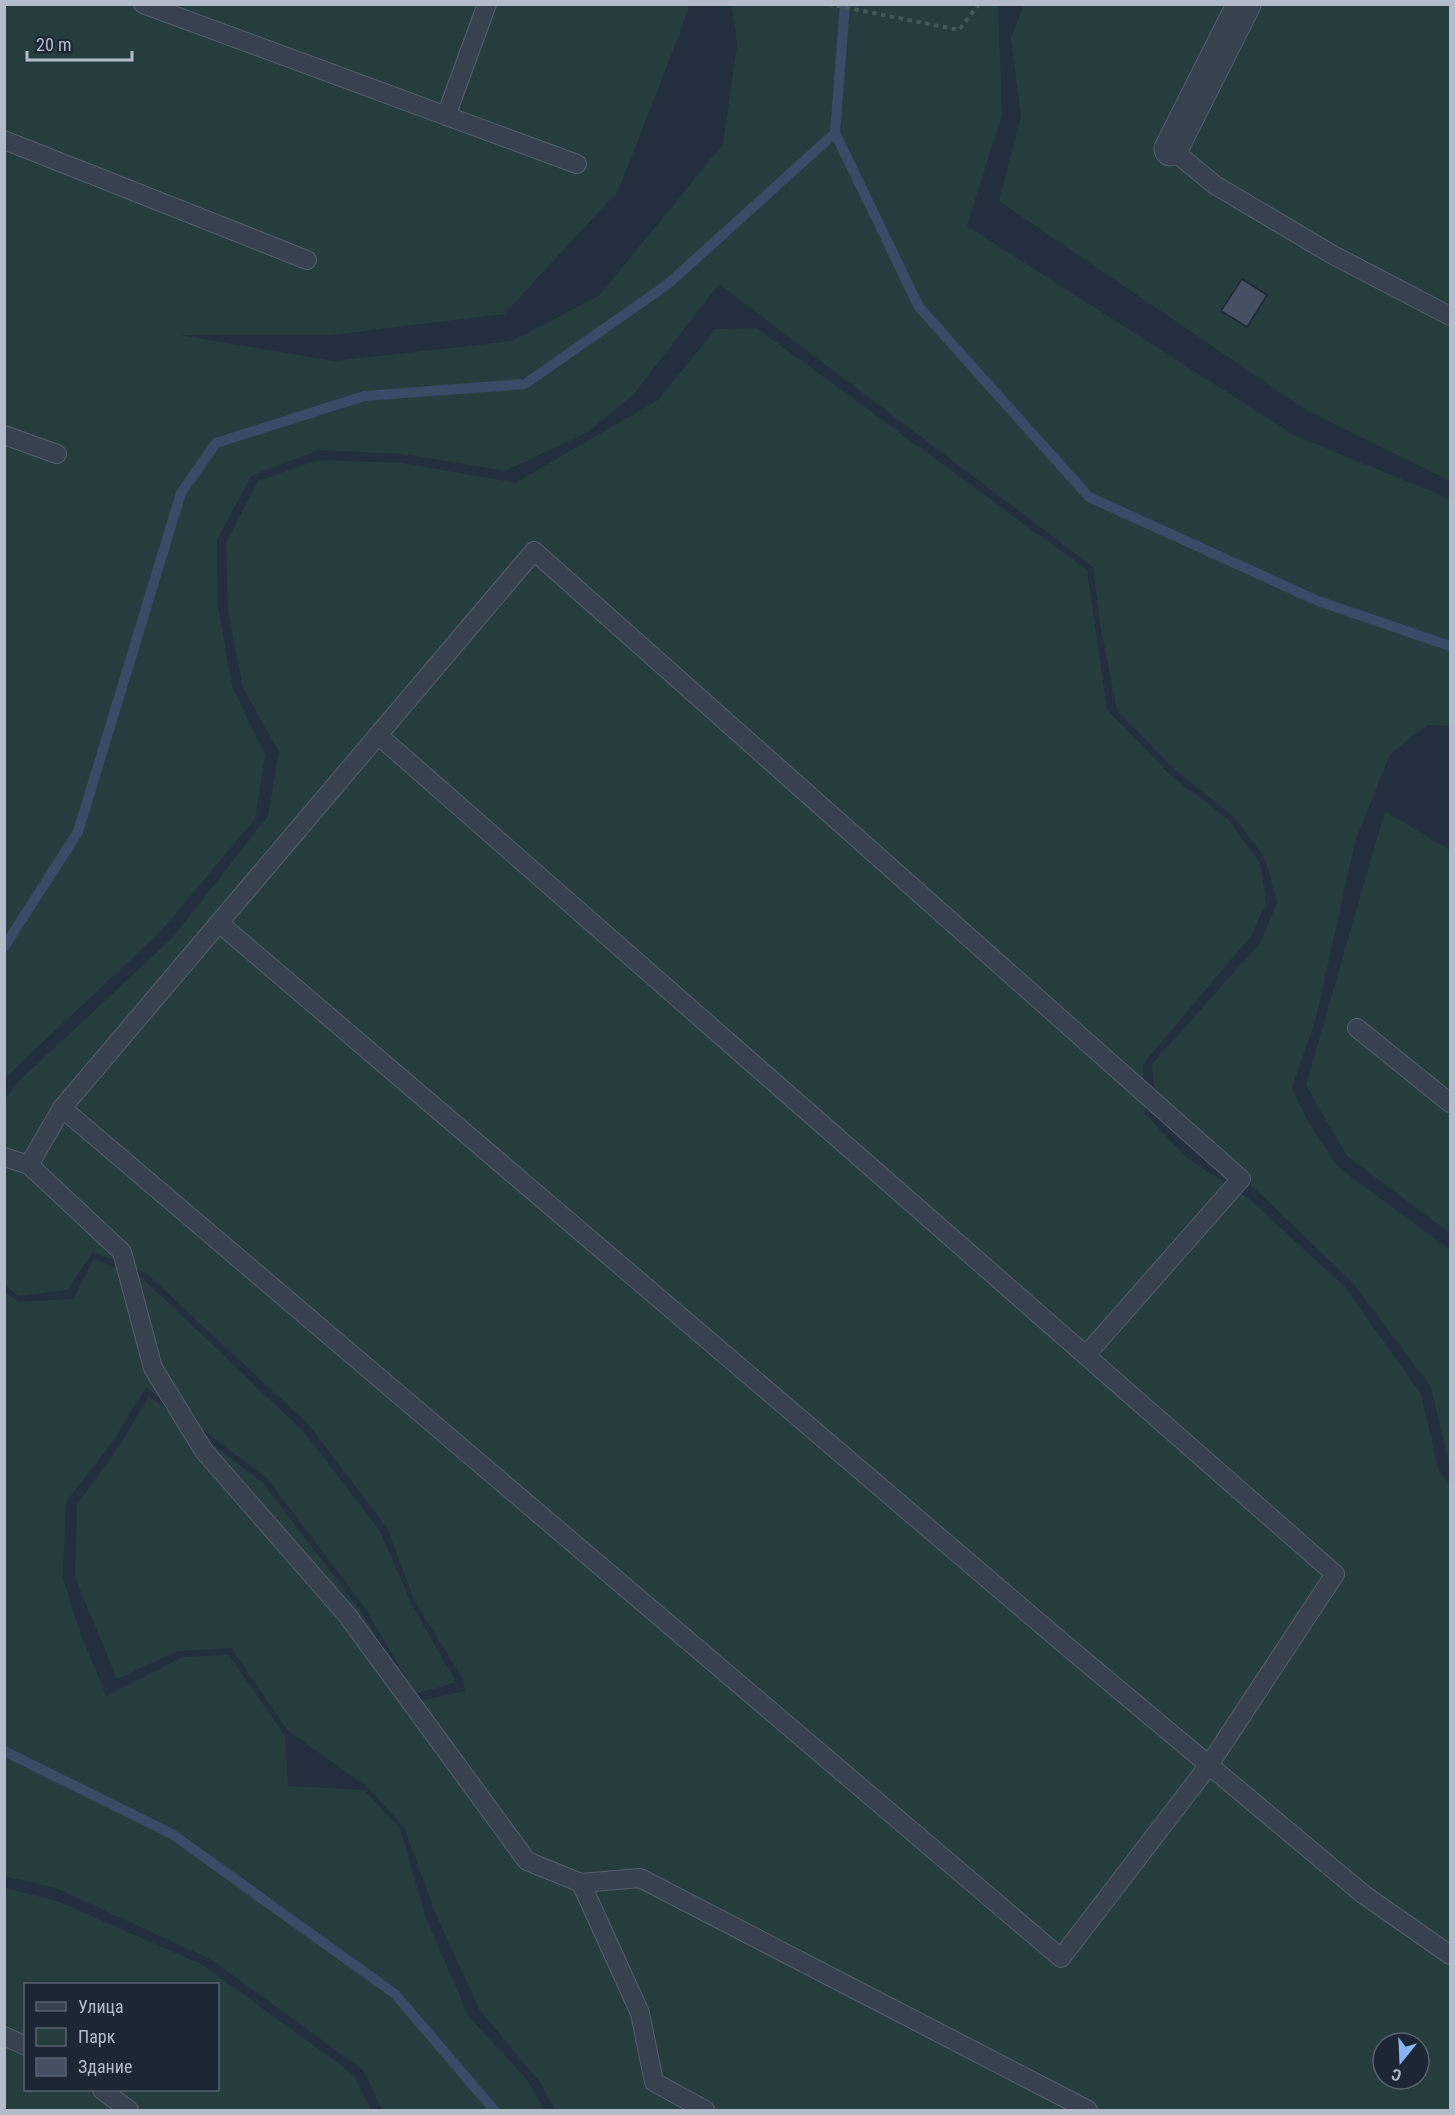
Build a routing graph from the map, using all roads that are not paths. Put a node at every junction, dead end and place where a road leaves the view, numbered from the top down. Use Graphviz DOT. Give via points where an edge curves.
graph roads {
  1 [pos="143,4"];
  2 [pos="487,4"];
  3 [pos="1244,4"];
  4 [pos="446,116"];
  5 [pos="4,140"];
  6 [pos="1171,149"];
  7 [pos="577,164"];
  8 [pos="307,260"];
  9 [pos="1450,316"];
  10 [pos="4,435"];
  11 [pos="57,454"];
  12 [pos="378,735"];
  13 [pos="219,923"];
  14 [pos="1357,1028"];
  15 [pos="1450,1103"];
  16 [pos="62,1108"];
  17 [pos="4,1157"];
  18 [pos="29,1165"];
  19 [pos="1086,1355"];
  20 [pos="1209,1765"];
  21 [pos="581,1883"];
  22 [pos="1450,1955"];
  23 [pos="4,2036"];
  24 [pos="24,2045"];
  25 [pos="103,2091"];
  26 [pos="129,2110"];
  27 [pos="705,2110"];
  28 [pos="1088,2110"];
  1 -- 4 [label="lane"];
  2 -- 4 [label="lane"];
  3 -- 6 [label="street"];
  4 -- 7 [label="lane"];
  5 -- 8 [label="lane"];
  6 -- 9 [label="lane" via="1215,185 1313,244"];
  10 -- 11 [label="lane"];
  12 -- 13 [label="lane"];
  12 -- 19 [label="lane"];
  12 -- 19 [label="lane" via="534,551 1241,1179"];
  13 -- 16 [label="lane"];
  13 -- 20 [label="lane"];
  14 -- 15 [label="lane"];
  16 -- 18 [label="lane"];
  16 -- 20 [label="lane" via="1061,1958"];
  17 -- 18 [label="lane"];
  18 -- 21 [label="lane" via="122,1252 153,1368 204,1451 346,1615 526,1861"];
  19 -- 20 [label="lane" via="1335,1574"];
  20 -- 22 [label="lane" via="1363,1894"];
  21 -- 27 [label="lane" via="640,2013 654,2082"];
  21 -- 28 [label="lane" via="640,1878"];
  23 -- 24 [label="lane"];
  25 -- 26 [label="lane"];
}
